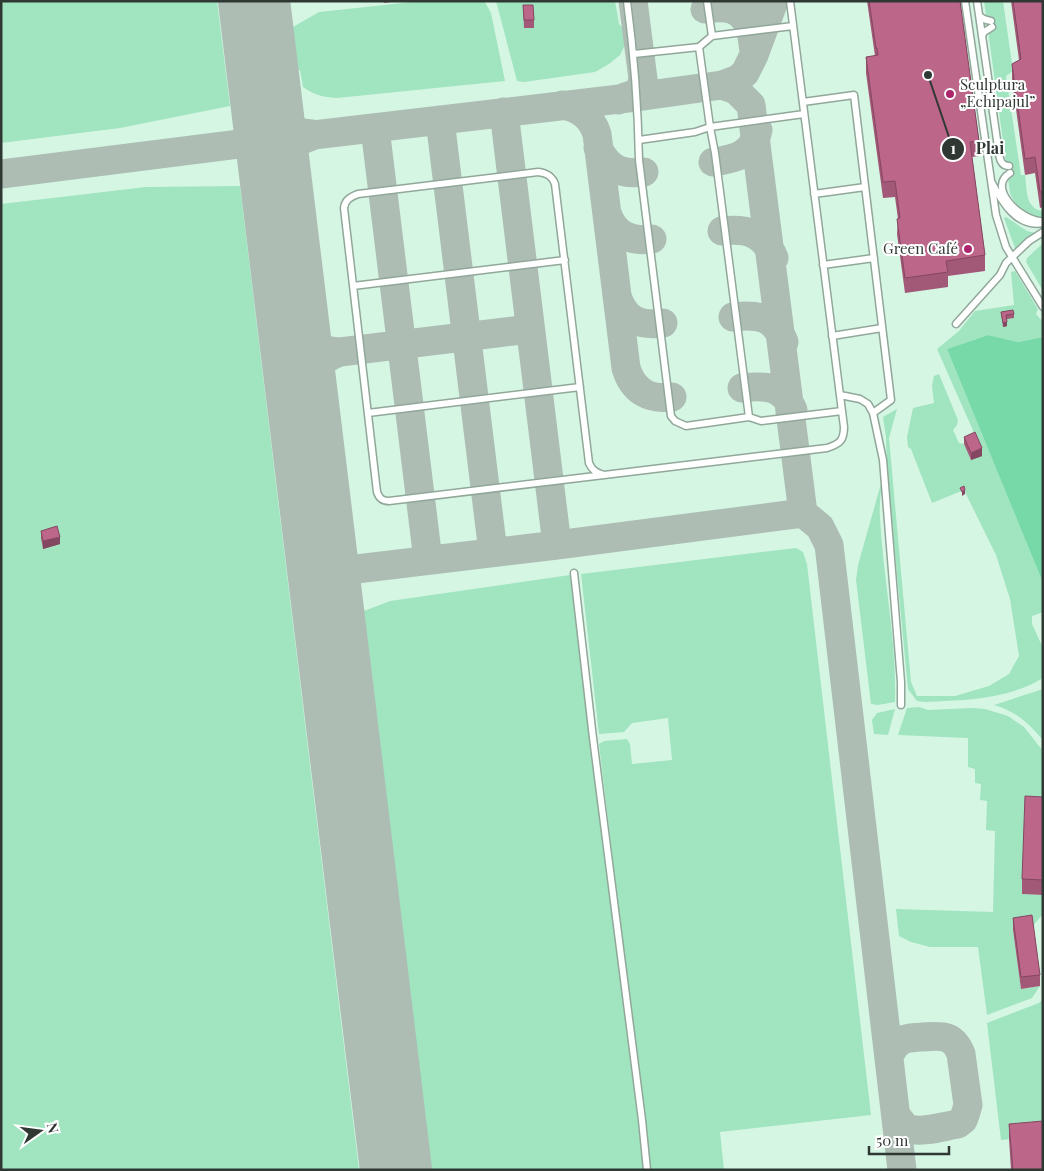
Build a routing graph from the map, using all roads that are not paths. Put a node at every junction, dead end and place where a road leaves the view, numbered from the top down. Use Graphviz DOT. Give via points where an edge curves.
graph roads {
  1 [pos="627,1"];
  2 [pos="708,1"];
  3 [pos="790,1"];
  4 [pos="965,1"];
  5 [pos="977,1"];
  6 [pos="979,14"];
  7 [pos="793,26"];
  8 [pos="712,36"];
  9 [pos="982,36"];
  10 [pos="699,47"];
  11 [pos="634,54"];
  12 [pos="802,102"];
  13 [pos="804,114"];
  14 [pos="710,127"];
  15 [pos="639,140"];
  16 [pos="990,178"];
  17 [pos="865,187"];
  18 [pos="814,194"];
  19 [pos="1043,222"];
  20 [pos="1043,232"];
  21 [pos="1012,256"];
  22 [pos="874,258"];
  23 [pos="565,260"];
  24 [pos="823,265"];
  25 [pos="353,286"];
  26 [pos="1043,307"];
  27 [pos="956,324"];
  28 [pos="882,328"];
  29 [pos="832,336"];
  30 [pos="580,387"];
  31 [pos="840,395"];
  32 [pos="842,411"];
  33 [pos="368,413"];
  34 [pos="873,413"];
  35 [pos="749,417"];
  36 [pos="589,463"];
  37 [pos="604,475"];
  38 [pos="578,478"];
  39 [pos="574,573"];
  40 [pos="901,705"];
  41 [pos="647,1170"];
  1 -- 11 [label="lane"];
  2 -- 8 [label="lane"];
  3 -- 7 [label="lane"];
  4 -- 16 [label="lane"];
  5 -- 6 [label="lane"];
  6 -- 9 [label="lane"];
  6 -- 9 [label="lane" via="991,24"];
  7 -- 8 [label="lane"];
  7 -- 12 [label="lane"];
  8 -- 10 [label="lane"];
  9 -- 19 [label="lane" via="1000,158 1010,169 1003,183 1006,199 1028,217"];
  10 -- 11 [label="lane"];
  10 -- 14 [label="lane"];
  11 -- 15 [label="lane"];
  12 -- 13 [label="lane"];
  12 -- 17 [label="lane" via="854,96"];
  13 -- 14 [label="lane"];
  13 -- 18 [label="lane"];
  14 -- 15 [label="lane"];
  14 -- 35 [label="lane"];
  15 -- 35 [label="lane" via="671,416 686,426"];
  16 -- 19 [label="lane" via="1015,216 1030,224"];
  16 -- 21 [label="lane" via="996,215"];
  17 -- 18 [label="lane"];
  17 -- 22 [label="lane"];
  18 -- 24 [label="lane"];
  20 -- 21 [label="lane"];
  21 -- 26 [label="lane"];
  21 -- 27 [label="lane" via="1000,275"];
  22 -- 24 [label="lane"];
  22 -- 28 [label="lane"];
  23 -- 25 [label="lane"];
  23 -- 25 [label="lane" via="555,184 549,174 538,172 348,198 344,208"];
  23 -- 30 [label="lane"];
  24 -- 29 [label="lane"];
  25 -- 33 [label="lane"];
  28 -- 29 [label="lane"];
  28 -- 34 [label="lane" via="891,400"];
  29 -- 31 [label="lane"];
  30 -- 33 [label="lane"];
  30 -- 36 [label="lane"];
  31 -- 32 [label="lane"];
  31 -- 34 [label="lane" via="860,399"];
  32 -- 35 [label="lane" via="761,421"];
  32 -- 37 [label="lane" via="844,434 836,446"];
  33 -- 38 [label="lane" via="377,492 384,501"];
  34 -- 40 [label="lane" via="883,460"];
  36 -- 37 [label="lane"];
  36 -- 38 [label="lane" via="587,472"];
  37 -- 38 [label="lane"];
  39 -- 41 [label="lane"];
}
